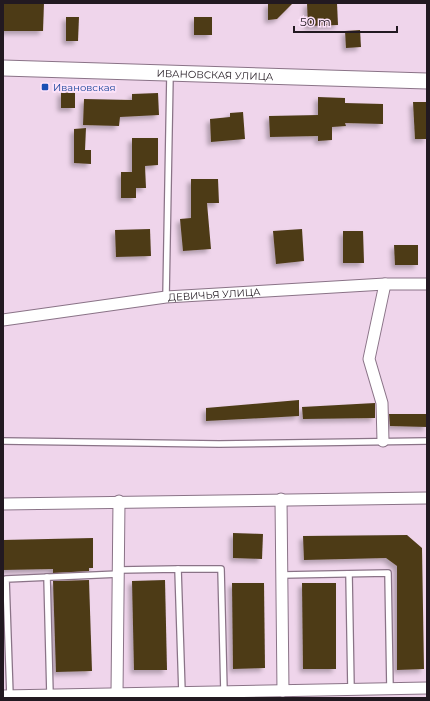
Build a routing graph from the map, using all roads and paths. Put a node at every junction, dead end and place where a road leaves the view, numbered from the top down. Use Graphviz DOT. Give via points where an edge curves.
graph roads {
  1 [pos="3,68"];
  2 [pos="170,72"];
  3 [pos="427,81"];
  4 [pos="385,284"];
  5 [pos="427,284"];
  6 [pos="166,297"];
  7 [pos="3,320"];
  8 [pos="3,441"];
  9 [pos="383,441"];
  10 [pos="427,441"];
  11 [pos="427,498"];
  12 [pos="281,499"];
  13 [pos="119,502"];
  14 [pos="3,504"];
  15 [pos="178,569"];
  16 [pos="119,572"];
  17 [pos="349,574"];
  18 [pos="282,575"];
  19 [pos="48,577"];
  20 [pos="427,688"];
  21 [pos="390,689"];
  22 [pos="352,690"];
  23 [pos="283,691"];
  24 [pos="224,692"];
  25 [pos="182,693"];
  26 [pos="117,694"];
  27 [pos="50,695"];
  28 [pos="211,695"];
  29 [pos="6,696"];
  1 -- 2 [label="main road, ИВАНОВСКАЯ УЛИЦА"];
  2 -- 3 [label="main road, ИВАНОВСКАЯ УЛИЦА"];
  2 -- 6 [label="lane"];
  4 -- 5 [label="street, ДЕВИЧЬЯ УЛИЦА"];
  4 -- 6 [label="street, ДЕВИЧЬЯ УЛИЦА"];
  4 -- 9 [label="street" via="369,359 382,403"];
  6 -- 7 [label="street, ДЕВИЧЬЯ УЛИЦА"];
  8 -- 9 [label="lane" via="219,444"];
  9 -- 10 [label="lane"];
  11 -- 12 [label="street"];
  12 -- 13 [label="street"];
  12 -- 18 [label="street"];
  13 -- 14 [label="street"];
  13 -- 16 [label="street"];
  15 -- 16 [label="lane"];
  15 -- 24 [label="lane" via="221,569"];
  15 -- 25 [label="lane"];
  16 -- 19 [label="lane"];
  16 -- 26 [label="street"];
  17 -- 18 [label="lane"];
  17 -- 21 [label="lane" via="388,573"];
  17 -- 22 [label="lane"];
  18 -- 23 [label="street"];
  19 -- 27 [label="lane"];
  19 -- 29 [label="lane" via="6,579"];
  20 -- 21 [label="street"];
  21 -- 22 [label="street"];
  22 -- 23 [label="street"];
  23 -- 24 [label="street"];
  24 -- 28 [label="street"];
  25 -- 26 [label="street"];
  25 -- 28 [label="street"];
  26 -- 27 [label="street"];
  27 -- 29 [label="street"];
}
